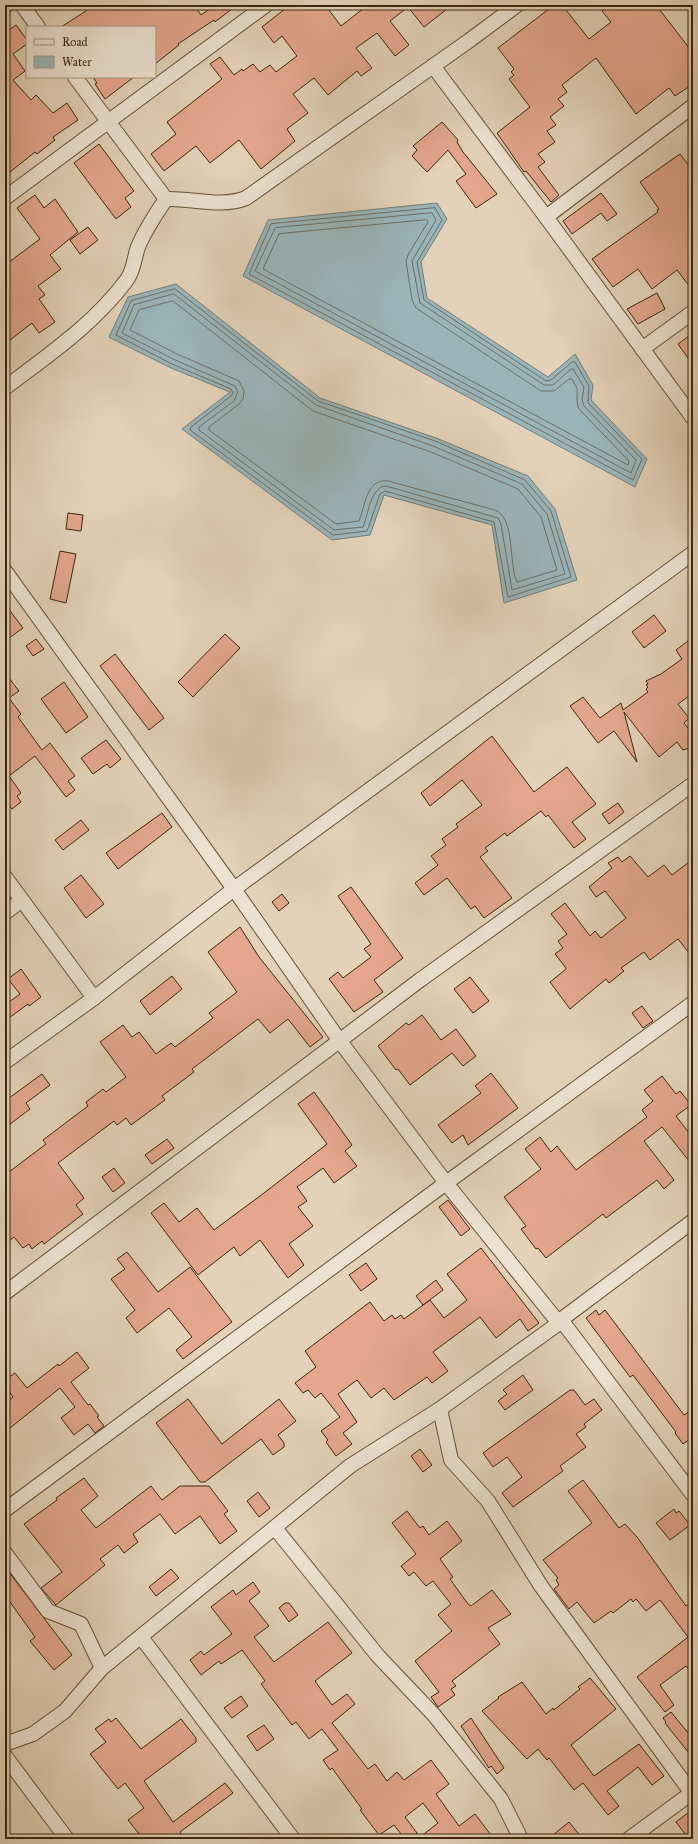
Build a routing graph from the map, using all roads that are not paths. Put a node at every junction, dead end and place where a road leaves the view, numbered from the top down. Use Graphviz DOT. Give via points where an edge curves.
graph roads {
  1 [pos="22,5"];
  2 [pos="266,5"];
  3 [pos="517,5"];
  4 [pos="37,26"];
  5 [pos="433,66"];
  6 [pos="76,78"];
  7 [pos="693,106"];
  8 [pos="108,122"];
  9 [pos="5,198"];
  10 [pos="166,199"];
  11 [pos="546,217"];
  12 [pos="693,312"];
  13 [pos="642,349"];
  14 [pos="5,388"];
  15 [pos="693,418"];
  16 [pos="693,553"];
  17 [pos="5,571"];
  18 [pos="693,784"];
  19 [pos="5,877"];
  20 [pos="234,889"];
  21 [pos="22,900"];
  22 [pos="5,913"];
  23 [pos="94,998"];
  24 [pos="693,1003"];
  25 [pos="339,1040"];
  26 [pos="5,1062"];
  27 [pos="446,1183"];
  28 [pos="693,1221"];
  29 [pos="5,1293"];
  30 [pos="560,1322"];
  31 [pos="440,1409"];
  32 [pos="693,1495"];
  33 [pos="5,1510"];
  34 [pos="275,1528"];
  35 [pos="5,1553"];
  36 [pos="141,1637"];
  37 [pos="102,1668"];
  38 [pos="5,1744"];
  39 [pos="5,1756"];
  40 [pos="692,1794"];
  41 [pos="67,1839"];
  42 [pos="293,1839"];
  43 [pos="521,1839"];
  44 [pos="629,1839"];
  1 -- 4 [label="street"];
  2 -- 8 [label="street"];
  3 -- 5 [label="street"];
  5 -- 10 [label="street" via="246,198 224,203 181,198"];
  5 -- 11 [label="street"];
  6 -- 8 [label="street"];
  7 -- 11 [label="street"];
  8 -- 9 [label="street"];
  8 -- 10 [label="street"];
  10 -- 14 [label="street" via="151,220 127,280 86,326"];
  11 -- 13 [label="street"];
  12 -- 13 [label="street"];
  13 -- 15 [label="street"];
  16 -- 20 [label="street"];
  17 -- 20 [label="street"];
  18 -- 25 [label="street"];
  19 -- 21 [label="street"];
  20 -- 23 [label="street"];
  20 -- 25 [label="street"];
  21 -- 22 [label="street"];
  21 -- 23 [label="street"];
  23 -- 26 [label="street"];
  24 -- 27 [label="street"];
  25 -- 27 [label="street"];
  25 -- 29 [label="street"];
  27 -- 30 [label="street"];
  27 -- 33 [label="street"];
  28 -- 30 [label="street"];
  30 -- 31 [label="street"];
  30 -- 32 [label="street"];
  31 -- 34 [label="street" via="350,1466"];
  31 -- 40 [label="street" via="450,1460 488,1501 541,1586"];
  34 -- 36 [label="street"];
  34 -- 43 [label="street" via="378,1656 434,1715 496,1793"];
  35 -- 37 [label="street" via="48,1611 81,1624"];
  36 -- 37 [label="street"];
  36 -- 42 [label="street"];
  37 -- 38 [label="street" via="65,1710 33,1734"];
  39 -- 41 [label="street"];
  40 -- 44 [label="street"];
}
